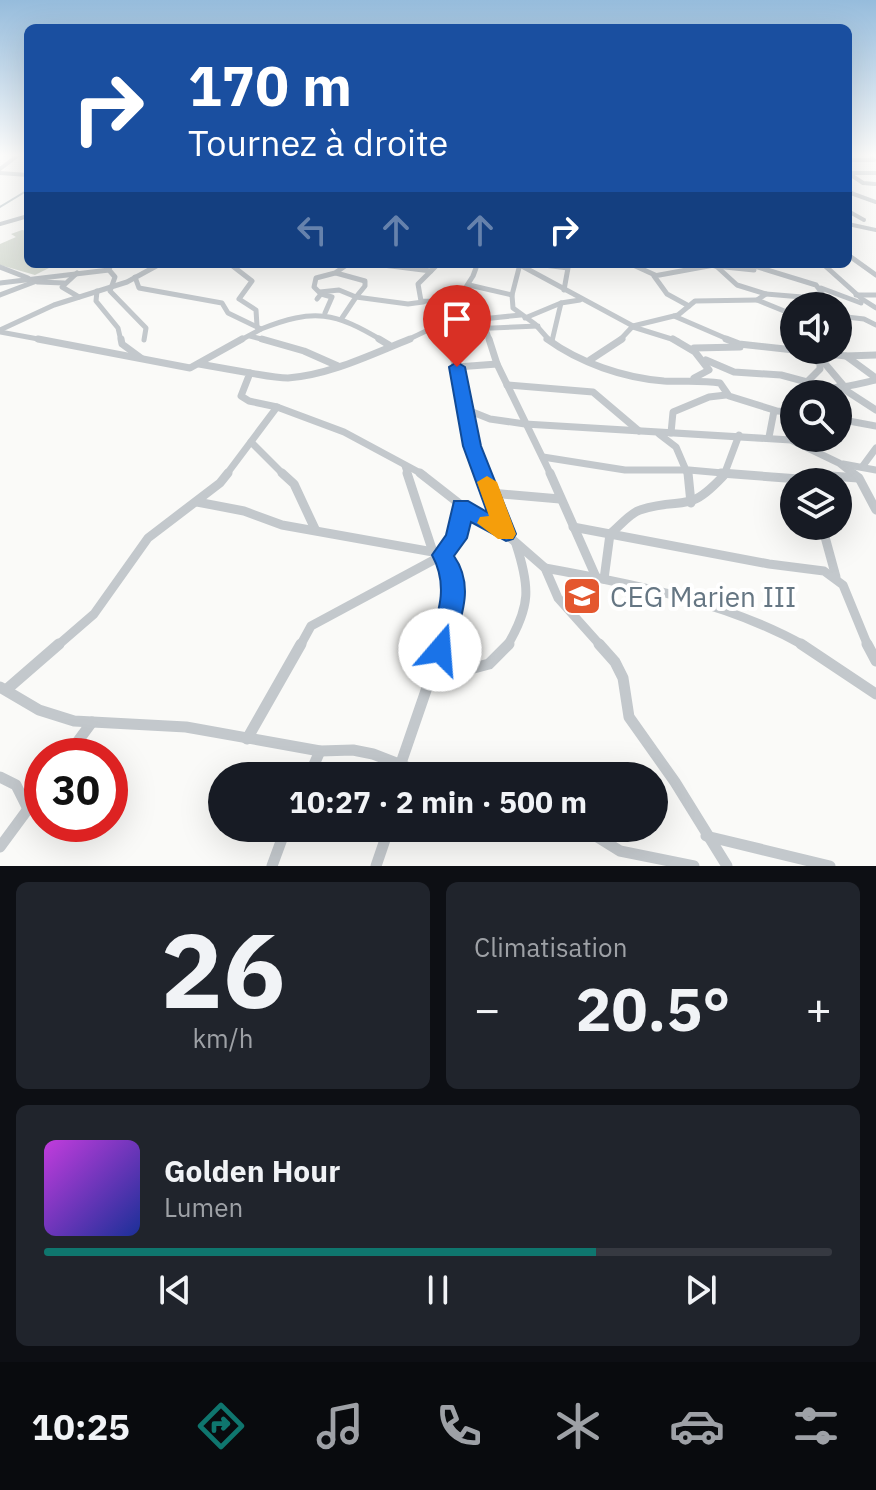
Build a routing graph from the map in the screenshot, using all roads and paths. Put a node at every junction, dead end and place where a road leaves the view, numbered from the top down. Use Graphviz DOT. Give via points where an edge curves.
graph roads {
  1 [pos="852,213"];
  2 [pos="24,217"];
  3 [pos="0,224"];
  4 [pos="852,224"];
  5 [pos="852,225"];
  6 [pos="876,230"];
  7 [pos="852,258"];
  8 [pos="2,268"];
  9 [pos="83,268"];
  10 [pos="104,268"];
  11 [pos="110,268"];
  12 [pos="152,268"];
  13 [pos="235,268"];
  14 [pos="342,268"];
  15 [pos="407,268"];
  16 [pos="434,268"];
  17 [pos="476,268"];
  18 [pos="519,268"];
  19 [pos="525,268"];
  20 [pos="568,268"];
  21 [pos="640,268"];
  22 [pos="681,268"];
  23 [pos="717,268"];
  24 [pos="748,268"];
  25 [pos="828,268"];
  26 [pos="760,269"];
  27 [pos="431,271"];
  28 [pos="75,273"];
  29 [pos="335,273"];
  30 [pos="56,274"];
  31 [pos="875,274"];
  32 [pos="655,275"];
  33 [pos="0,277"];
  34 [pos="135,277"];
  35 [pos="28,278"];
  36 [pos="14,281"];
  37 [pos="36,282"];
  38 [pos="0,283"];
  39 [pos="64,283"];
  40 [pos="111,286"];
  41 [pos="468,287"];
  42 [pos="821,288"];
  43 [pos="564,290"];
  44 [pos="97,291"];
  45 [pos="346,294"];
  46 [pos="766,294"];
  47 [pos="0,295"];
  48 [pos="319,295"];
  49 [pos="512,295"];
  50 [pos="856,295"];
  51 [pos="876,295"];
  52 [pos="79,297"];
  53 [pos="356,297"];
  54 [pos="239,299"];
  55 [pos="582,300"];
  56 [pos="757,300"];
  57 [pos="331,302"];
  58 [pos="423,302"];
  59 [pos="457,302"];
  60 [pos="222,303"];
  61 [pos="561,303"];
  62 [pos="689,306"];
  63 [pos="873,307"];
  64 [pos="780,309"];
  65 [pos="325,313"];
  66 [pos="523,316"];
  67 [pos="674,316"];
  68 [pos="342,318"];
  69 [pos="852,318"];
  70 [pos="483,320"];
  71 [pos="876,325"];
  72 [pos="538,326"];
  73 [pos="633,326"];
  74 [pos="259,327"];
  75 [pos="444,327"];
  76 [pos="487,330"];
  77 [pos="0,331"];
  78 [pos="249,335"];
  79 [pos="144,340"];
  80 [pos="552,342"];
  81 [pos="389,345"];
  82 [pos="746,346"];
  83 [pos="694,348"];
  84 [pos="780,349"];
  85 [pos="876,355"];
  86 [pos="852,356"];
  87 [pos="705,359"];
  88 [pos="143,360"];
  89 [pos="590,360"];
  90 [pos="852,361"];
  91 [pos="199,364"];
  92 [pos="497,364"];
  93 [pos="820,364"];
  94 [pos="338,366"];
  95 [pos="457,367"];
  96 [pos="250,373"];
  97 [pos="693,379"];
  98 [pos="876,379"];
  99 [pos="799,380"];
  100 [pos="808,380"];
  101 [pos="852,384"];
  102 [pos="507,385"];
  103 [pos="852,394"];
  104 [pos="726,395"];
  105 [pos="277,407"];
  106 [pos="465,409"];
  107 [pos="876,410"];
  108 [pos="774,411"];
  109 [pos="780,411"];
  110 [pos="525,424"];
  111 [pos="852,424"];
  112 [pos="876,426"];
  113 [pos="639,431"];
  114 [pos="653,431"];
  115 [pos="671,433"];
  116 [pos="739,435"];
  117 [pos="769,437"];
  118 [pos="251,442"];
  119 [pos="876,448"];
  120 [pos="543,457"];
  121 [pos="839,463"];
  122 [pos="405,466"];
  123 [pos="862,467"];
  124 [pos="689,470"];
  125 [pos="876,470"];
  126 [pos="726,473"];
  127 [pos="852,478"];
  128 [pos="859,478"];
  129 [pos="780,479"];
  130 [pos="491,493"];
  131 [pos="560,499"];
  132 [pos="197,502"];
  133 [pos="691,503"];
  134 [pos="461,505"];
  135 [pos="876,510"];
  136 [pos="573,527"];
  137 [pos="315,529"];
  138 [pos="506,534"];
  139 [pos="610,534"];
  140 [pos="826,540"];
  141 [pos="515,542"];
  142 [pos="438,553"];
  143 [pos="545,568"];
  144 [pos="836,577"];
  145 [pos="600,578"];
  146 [pos="876,661"];
  147 [pos="429,680"];
  148 [pos="3,688"];
  149 [pos="876,694"];
  150 [pos="92,722"];
  151 [pos="80,738"];
  152 [pos="247,739"];
  153 [pos="320,751"];
  154 [pos="315,762"];
  155 [pos="388,762"];
  156 [pos="407,762"];
  157 [pos="0,777"];
  158 [pos="24,801"];
  159 [pos="24,814"];
  160 [pos="706,836"];
  161 [pos="281,842"];
  162 [pos="384,842"];
  163 [pos="599,842"];
  164 [pos="0,847"];
  165 [pos="272,866"];
  166 [pos="376,866"];
  167 [pos="694,866"];
  168 [pos="727,866"];
  169 [pos="830,866"];
  1 -- 4 [label="street" via="864,219"];
  2 -- 3 [label="street"];
  5 -- 6 [label="street"];
  7 -- 31 [label="street"];
  8 -- 33 [label="street"];
  8 -- 35 [label="street"];
  9 -- 28 [label="street"];
  10 -- 28 [label="street"];
  11 -- 40 [label="street" via="115,277"];
  12 -- 34 [label="street"];
  13 -- 54 [label="street" via="252,281"];
  14 -- 29 [label="street"];
  15 -- 27 [label="street"];
  16 -- 27 [label="street"];
  17 -- 41 [label="street"];
  18 -- 49 [label="street"];
  19 -- 43 [label="street"];
  20 -- 43 [label="street"];
  21 -- 32 [label="street"];
  22 -- 32 [label="street"];
  23 -- 46 [label="street" via="737,285"];
  24 -- 26 [label="street"];
  25 -- 50 [label="street"];
  26 -- 42 [label="street"];
  27 -- 58 [label="street" via="418,284"];
  28 -- 30 [label="street"];
  28 -- 39 [label="street"];
  29 -- 48 [label="street" via="316,278"];
  29 -- 53 [label="street" via="365,281"];
  30 -- 35 [label="street"];
  30 -- 37 [label="street"];
  32 -- 62 [label="street" via="661,288"];
  34 -- 40 [label="street"];
  34 -- 60 [label="street" via="139,288"];
  35 -- 36 [label="street"];
  36 -- 37 [label="street"];
  36 -- 38 [label="street"];
  37 -- 39 [label="street"];
  37 -- 47 [label="street"];
  39 -- 52 [label="street" via="64,290"];
  40 -- 44 [label="street"];
  40 -- 79 [label="street" via="146,328"];
  41 -- 49 [label="street"];
  41 -- 59 [label="street"];
  41 -- 70 [label="street"];
  42 -- 46 [label="street" via="820,295 802,297"];
  42 -- 63 [label="street"];
  43 -- 55 [label="street"];
  44 -- 52 [label="street"];
  44 -- 88 [label="street" via="96,301 118,328 122,344"];
  45 -- 48 [label="street" via="339,290"];
  45 -- 53 [label="street"];
  45 -- 57 [label="street"];
  46 -- 56 [label="street"];
  48 -- 57 [label="street" via="332,297"];
  49 -- 66 [label="street" via="511,305"];
  50 -- 51 [label="street"];
  50 -- 63 [label="street"];
  52 -- 77 [label="street"];
  53 -- 58 [label="street"];
  53 -- 68 [label="street"];
  54 -- 60 [label="street"];
  54 -- 74 [label="street" via="256,310"];
  55 -- 61 [label="street"];
  55 -- 73 [label="street"];
  56 -- 62 [label="street" via="701,299"];
  56 -- 64 [label="street"];
  57 -- 65 [label="street"];
  58 -- 59 [label="street"];
  59 -- 75 [label="street"];
  60 -- 74 [label="street" via="228,313"];
  61 -- 66 [label="street"];
  61 -- 80 [label="street"];
  62 -- 67 [label="street"];
  65 -- 68 [label="street"];
  65 -- 74 [label="street" via="290,316"];
  66 -- 70 [label="street"];
  66 -- 72 [label="street"];
  67 -- 73 [label="street"];
  67 -- 82 [label="street"];
  68 -- 81 [label="street"];
  69 -- 71 [label="street"];
  70 -- 75 [label="street"];
  70 -- 76 [label="street"];
  72 -- 76 [label="street"];
  72 -- 80 [label="street"];
  73 -- 83 [label="street"];
  73 -- 89 [label="street"];
  74 -- 78 [label="street"];
  75 -- 76 [label="street"];
  75 -- 81 [label="street"];
  75 -- 95 [label="street"];
  76 -- 92 [label="street"];
  77 -- 88 [label="street"];
  78 -- 91 [label="street"];
  78 -- 94 [label="street"];
  80 -- 89 [label="street"];
  81 -- 94 [label="street"];
  82 -- 83 [label="street"];
  82 -- 84 [label="street"];
  83 -- 87 [label="street"];
  85 -- 86 [label="street"];
  87 -- 97 [label="street" via="709,370"];
  87 -- 99 [label="street" via="722,370"];
  88 -- 91 [label="street" via="186,368"];
  89 -- 97 [label="street" via="653,380"];
  90 -- 98 [label="street"];
  91 -- 96 [label="street"];
  92 -- 95 [label="street"];
  92 -- 102 [label="street"];
  93 -- 100 [label="street"];
  94 -- 96 [label="street" via="284,378"];
  95 -- 106 [label="street"];
  96 -- 105 [label="street" via="241,396"];
  97 -- 104 [label="street" via="720,383"];
  98 -- 101 [label="street"];
  102 -- 110 [label="street"];
  102 -- 113 [label="street" via="593,392"];
  103 -- 107 [label="street"];
  104 -- 108 [label="street"];
  104 -- 115 [label="street" via="673,412"];
  105 -- 118 [label="street"];
  105 -- 122 [label="street" via="344,432"];
  106 -- 110 [label="street"];
  106 -- 130 [label="street" via="472,446"];
  108 -- 109 [label="street"];
  108 -- 117 [label="street"];
  110 -- 113 [label="street"];
  110 -- 120 [label="street"];
  111 -- 112 [label="street"];
  113 -- 114 [label="street"];
  114 -- 115 [label="street"];
  114 -- 124 [label="street" via="673,442"];
  115 -- 116 [label="street"];
  116 -- 117 [label="street"];
  116 -- 126 [label="street"];
  117 -- 121 [label="street" via="798,443"];
  118 -- 132 [label="street" via="229,473"];
  118 -- 137 [label="street" via="294,484"];
  119 -- 123 [label="street"];
  120 -- 124 [label="street" via="625,470"];
  120 -- 131 [label="street"];
  121 -- 123 [label="street"];
  121 -- 128 [label="street"];
  122 -- 134 [label="street" via="430,478"];
  122 -- 142 [label="street"];
  123 -- 125 [label="street"];
  124 -- 126 [label="street"];
  124 -- 133 [label="street"];
  126 -- 129 [label="street"];
  126 -- 133 [label="street"];
  127 -- 128 [label="street"];
  128 -- 135 [label="street"];
  130 -- 131 [label="street"];
  130 -- 138 [label="street"];
  131 -- 136 [label="street"];
  132 -- 137 [label="street"];
  132 -- 148 [label="street" via="148,538 94,614"];
  133 -- 139 [label="street" via="638,510"];
  134 -- 138 [label="street"];
  134 -- 142 [label="street" via="456,538"];
  136 -- 139 [label="street"];
  136 -- 145 [label="street"];
  137 -- 142 [label="street"];
  138 -- 141 [label="street"];
  139 -- 144 [label="street"];
  139 -- 145 [label="street"];
  140 -- 144 [label="street"];
  141 -- 143 [label="street"];
  141 -- 147 [label="street" via="528,595 505,650 484,666"];
  142 -- 147 [label="street" via="452,570 455,596"];
  142 -- 152 [label="street" via="311,626"];
  143 -- 145 [label="street"];
  143 -- 160 [label="street" via="558,598 615,662 629,717"];
  144 -- 146 [label="street"];
  145 -- 149 [label="street" via="746,616"];
  147 -- 156 [label="street"];
  148 -- 150 [label="street" via="39,710"];
  150 -- 151 [label="street"];
  150 -- 152 [label="street" via="186,727"];
  152 -- 153 [label="street"];
  153 -- 154 [label="street"];
  153 -- 155 [label="street" via="353,750"];
  157 -- 158 [label="street" via="16,785"];
  159 -- 164 [label="street"];
  160 -- 168 [label="street"];
  160 -- 169 [label="street"];
  161 -- 165 [label="street"];
  162 -- 166 [label="street"];
  163 -- 167 [label="street"];
}
